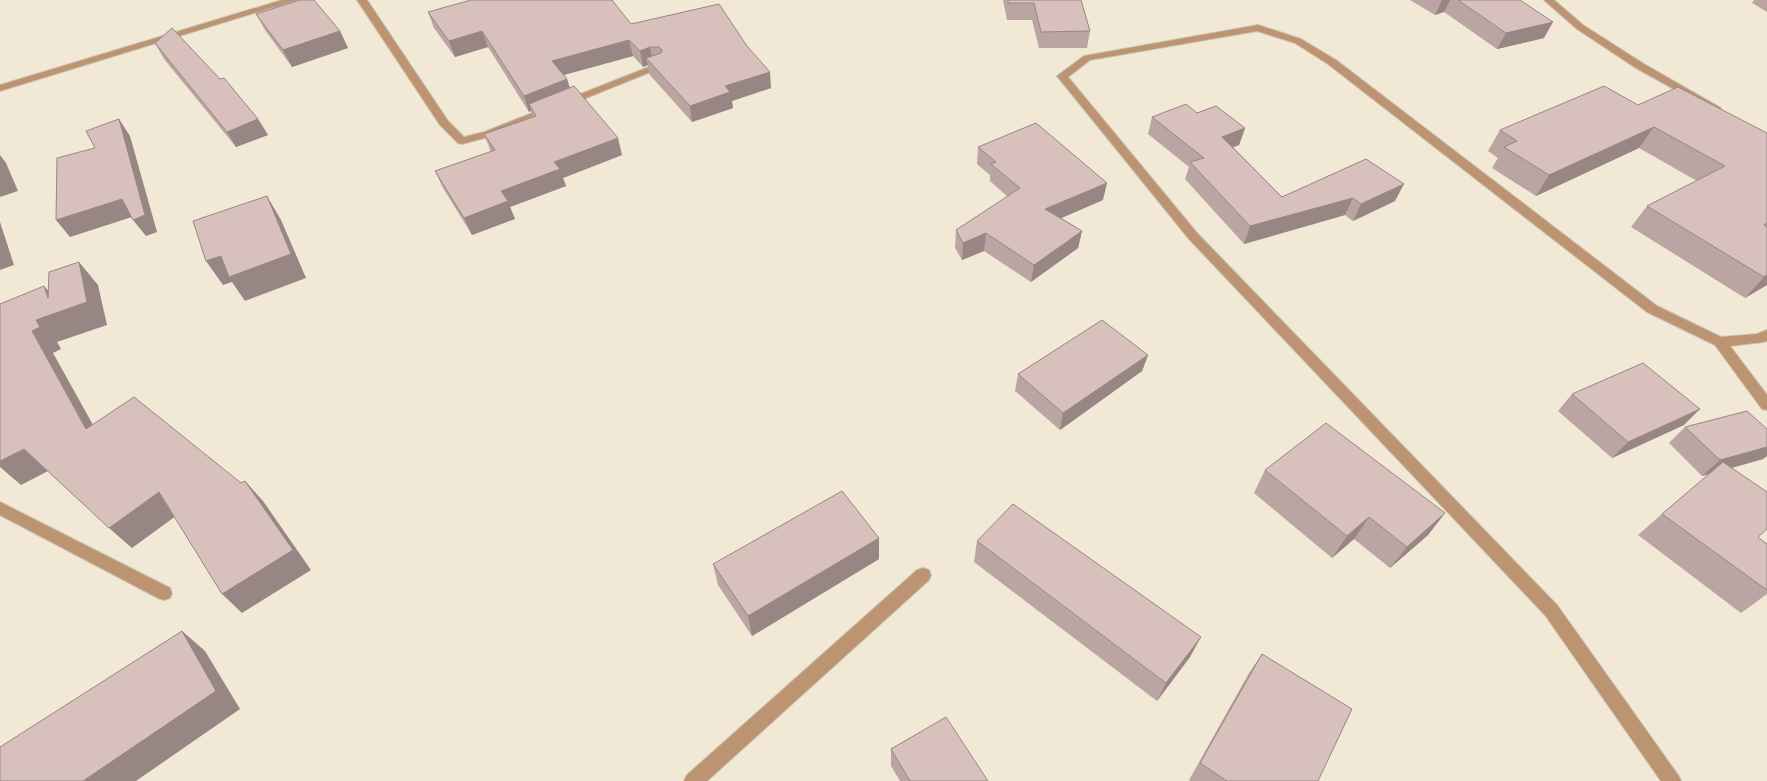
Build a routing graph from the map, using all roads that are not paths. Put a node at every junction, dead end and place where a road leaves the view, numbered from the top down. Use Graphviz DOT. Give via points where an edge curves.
graph roads {
  1 [pos="292,0"];
  2 [pos="362,0"];
  3 [pos="1549,0"];
  4 [pos="658,67"];
  5 [pos="0,88"];
  6 [pos="1725,112"];
  7 [pos="1767,335"];
  8 [pos="1720,342"];
  9 [pos="1767,405"];
  10 [pos="0,508"];
  11 [pos="923,575"];
  12 [pos="164,593"];
  13 [pos="693,781"];
  14 [pos="1672,781"];
  1 -- 5 [label="street"];
  2 -- 4 [label="street" via="444,123 462,141 488,134"];
  3 -- 6 [label="street" via="1587,32 1640,66"];
  7 -- 8 [label="street" via="1759,339"];
  8 -- 9 [label="street"];
  8 -- 14 [label="street" via="1652,309 1332,62 1298,41 1258,28 1087,58 1062,76 1193,236 1552,610"];
  10 -- 12 [label="street"];
  11 -- 13 [label="street"];
}
